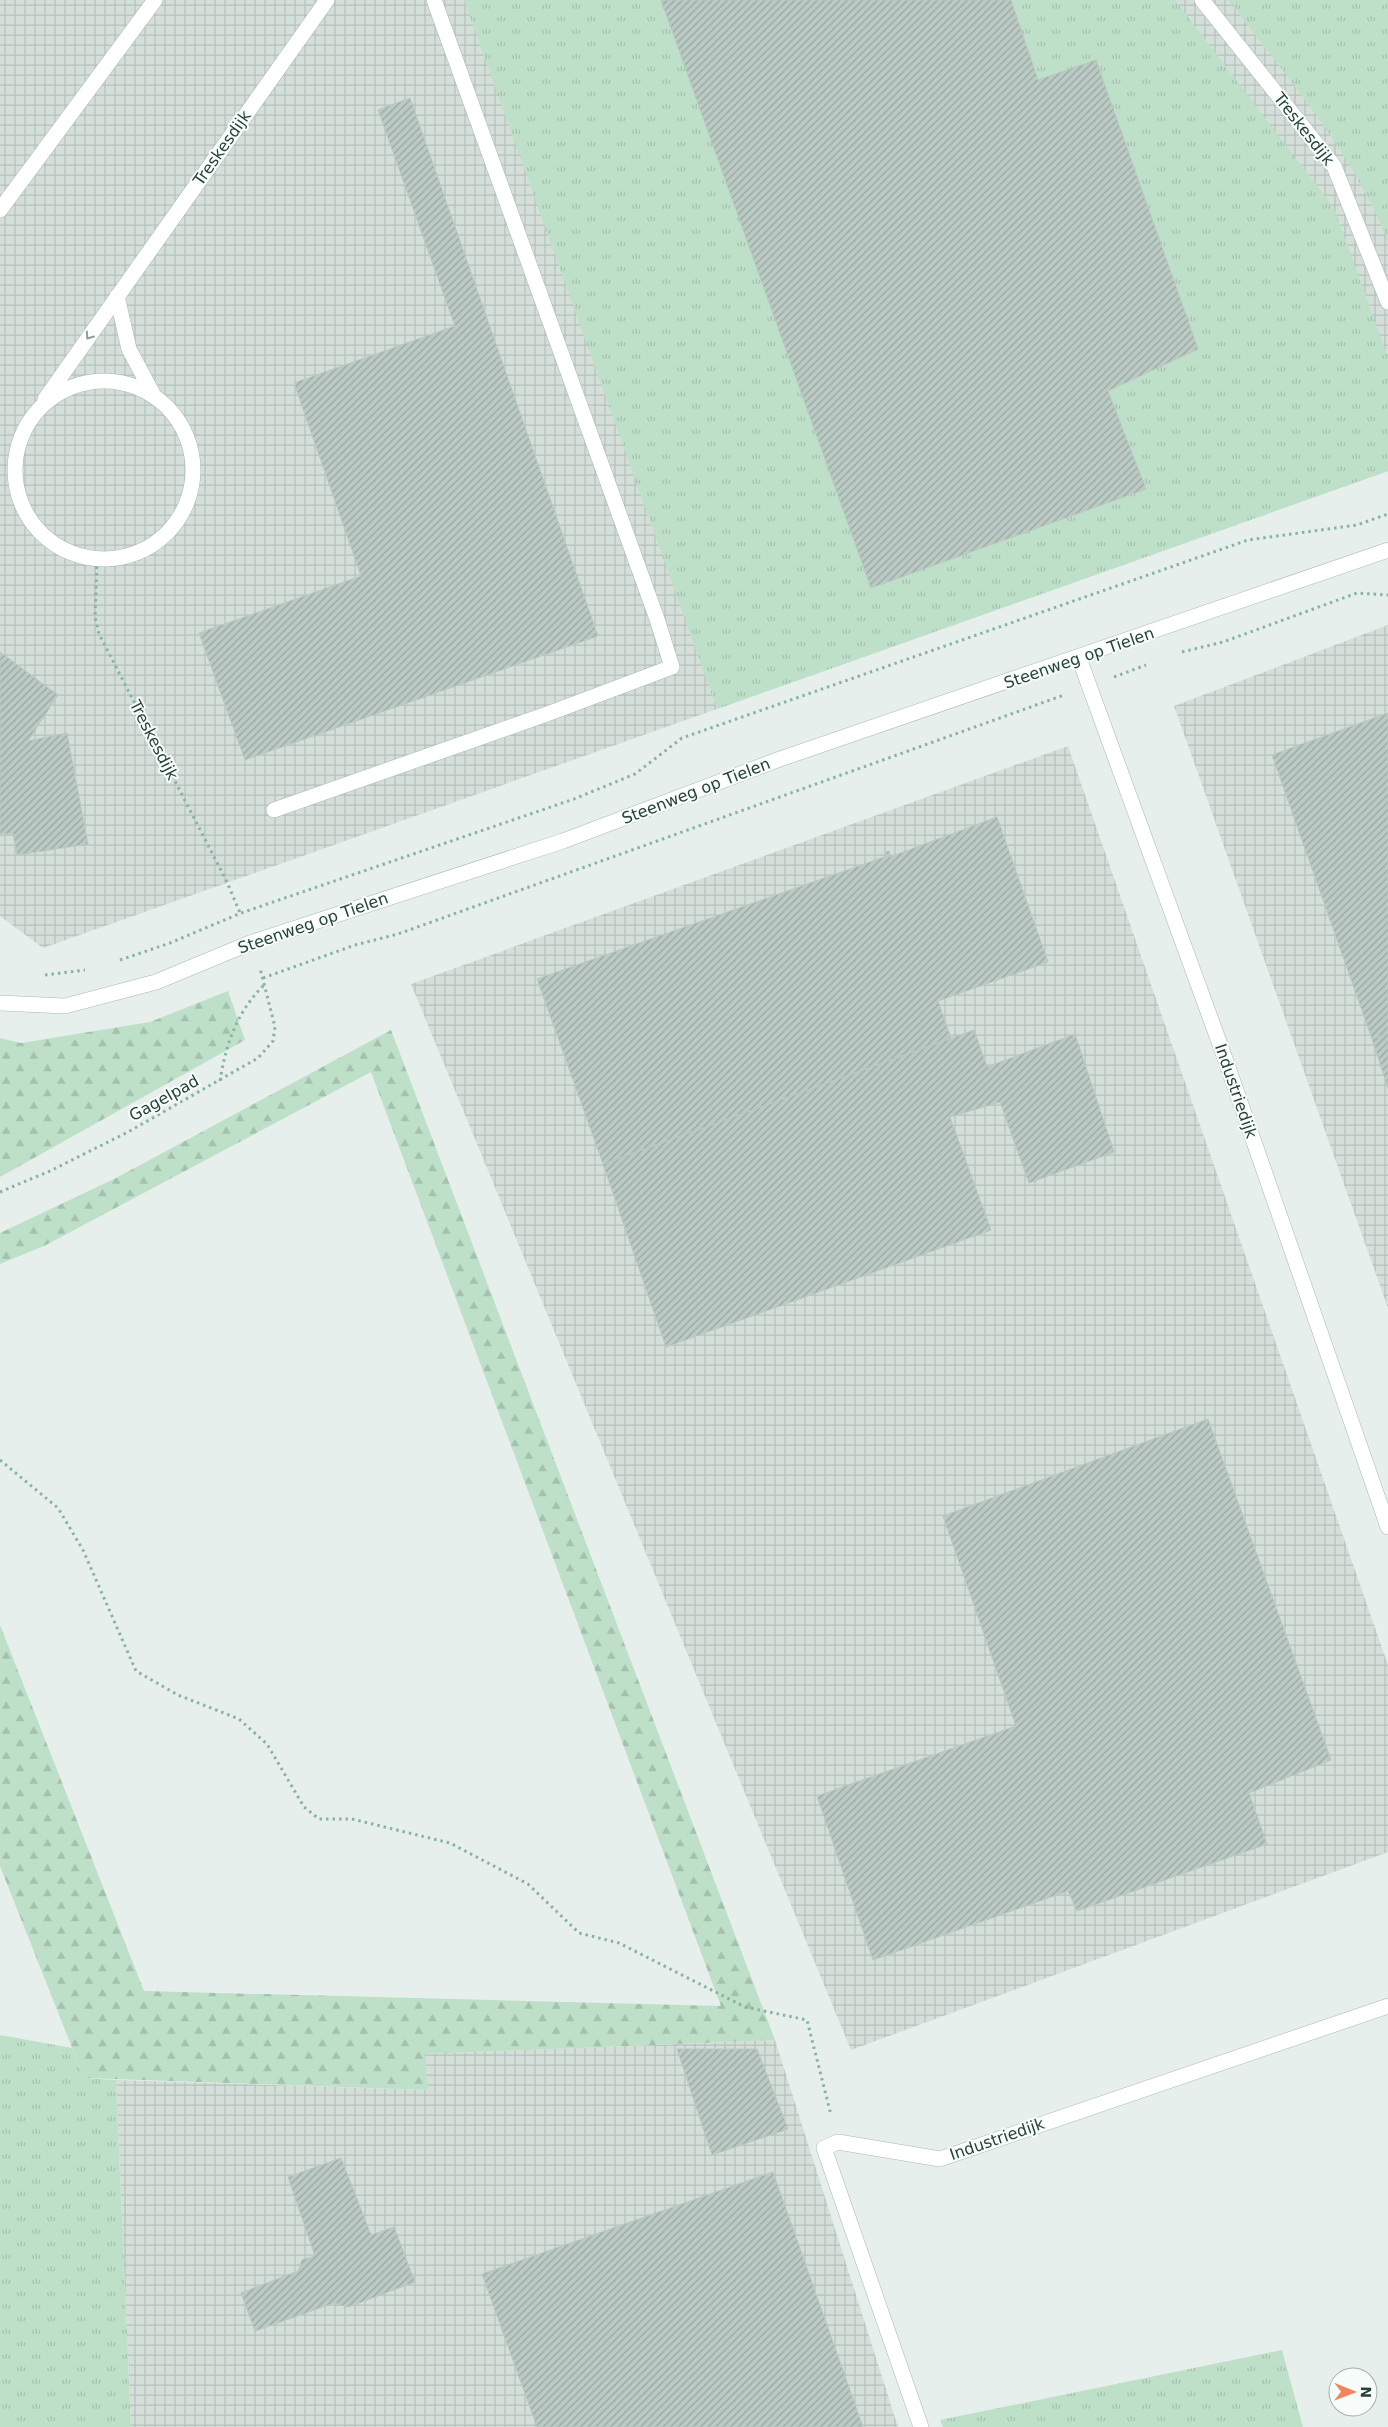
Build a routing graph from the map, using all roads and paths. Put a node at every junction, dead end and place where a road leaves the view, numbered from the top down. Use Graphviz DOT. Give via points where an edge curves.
graph roads {
  1 [pos="155,0"];
  2 [pos="327,0"];
  3 [pos="434,0"];
  4 [pos="1202,0"];
  5 [pos="0,210"];
  6 [pos="118,296"];
  7 [pos="1388,302"];
  8 [pos="153,394"];
  9 [pos="32,416"];
  10 [pos="1388,514"];
  11 [pos="1388,550"];
  12 [pos="97,560"];
  13 [pos="1388,595"];
  14 [pos="1175,654"];
  15 [pos="1079,658"];
  16 [pos="1149,664"];
  17 [pos="1089,686"];
  18 [pos="274,810"];
  19 [pos="241,914"];
  20 [pos="117,961"];
  21 [pos="91,969"];
  22 [pos="40,976"];
  23 [pos="265,985"];
  24 [pos="0,1003"];
  25 [pos="220,1081"];
  26 [pos="0,1192"];
  27 [pos="0,1460"];
  28 [pos="1388,1526"];
  29 [pos="1388,2006"];
  30 [pos="838,2142"];
  31 [pos="921,2427"];
  1 -- 5 [label="street"];
  2 -- 6 [label="street, Treskesdijk"];
  3 -- 18 [label="street" via="672,667"];
  4 -- 7 [label="street, Treskesdijk" via="1334,166"];
  6 -- 8 [label="street, Treskesdijk" via="129,350"];
  6 -- 9 [label="street, Treskesdijk, one-way"];
  8 -- 9 [label="street, Treskesdijk" via="129,383 102,380 84,383 52,397"];
  8 -- 12 [label="street, Treskesdijk" via="173,412 187,434 194,460 193,486 179,518 168,533 148,549 123,558"];
  9 -- 12 [label="street, Treskesdijk" via="20,440 15,467 18,494 29,519 47,540 70,554"];
  10 -- 19 [label="path" via="1357,525 1248,540 1209,553 682,738 636,774 574,799"];
  11 -- 15 [label="street, Steenweg op Tielen"];
  12 -- 19 [label="path, Treskesdijk" via="95,617 99,634"];
  13 -- 14 [label="path" via="1357,593 1223,642"];
  15 -- 17 [label="street, Industriedijk"];
  15 -- 24 [label="street, Steenweg op Tielen" via="780,759 562,841 250,943 156,982 65,1006"];
  16 -- 17 [label="path"];
  17 -- 23 [label="path, Gagelpad" via="398,934 346,948 263,978"];
  17 -- 28 [label="street, Industriedijk" via="1222,1050"];
  19 -- 20 [label="path"];
  21 -- 22 [label="path"];
  23 -- 25 [label="path" via="247,1004 234,1028"];
  23 -- 25 [label="path, Gagelpad" via="276,1027 273,1042 258,1058"];
  25 -- 26 [label="path, Gagelpad" via="128,1132"];
  27 -- 30 [label="path" via="58,1508 84,1550 136,1671 178,1695 239,1719 267,1744 304,1808 319,1819 352,1820 450,1843 528,1884 579,1933 619,1943 745,2007 807,2020"];
  29 -- 30 [label="street, Industriedijk" via="940,2159"];
  30 -- 31 [label="street" via="824,2148"];
}
